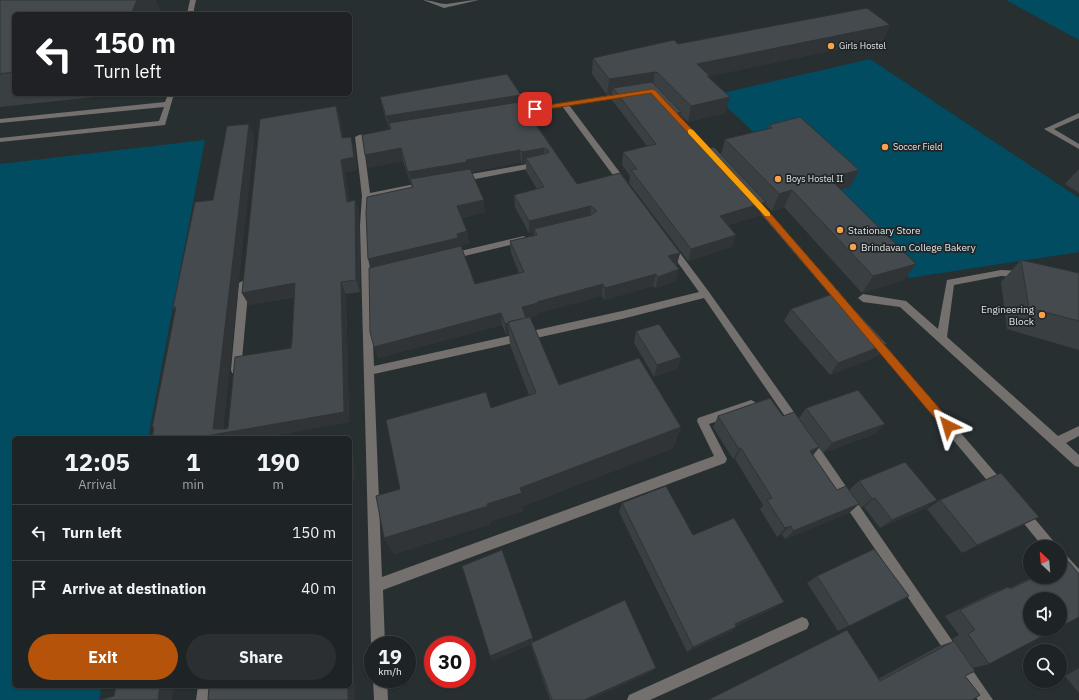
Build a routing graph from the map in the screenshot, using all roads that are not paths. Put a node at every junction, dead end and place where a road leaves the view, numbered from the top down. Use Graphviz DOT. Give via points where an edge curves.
graph roads {
  1 [pos="193,0"];
  2 [pos="426,0"];
  3 [pos="476,0"];
  4 [pos="190,12"];
  5 [pos="631,94"];
  6 [pos="170,96"];
  7 [pos="168,104"];
  8 [pos="564,104"];
  9 [pos="511,113"];
  10 [pos="1079,116"];
  11 [pos="0,121"];
  12 [pos="382,134"];
  13 [pos="0,140"];
  14 [pos="1079,147"];
  15 [pos="543,164"];
  16 [pos="450,181"];
  17 [pos="435,183"];
  18 [pos="745,190"];
  19 [pos="630,193"];
  20 [pos="366,196"];
  21 [pos="536,236"];
  22 [pos="663,237"];
  23 [pos="443,258"];
  24 [pos="246,272"];
  25 [pos="1032,276"];
  26 [pos="706,294"];
  27 [pos="863,298"];
  28 [pos="850,311"];
  29 [pos="865,329"];
  30 [pos="942,338"];
  31 [pos="369,371"];
  32 [pos="235,382"];
  33 [pos="777,397"];
  34 [pos="1079,431"];
  35 [pos="1057,442"];
  36 [pos="1079,462"];
  37 [pos="1005,492"];
  38 [pos="1015,505"];
  39 [pos="1045,540"];
  40 [pos="1067,565"];
  41 [pos="1079,580"];
  42 [pos="376,586"];
  43 [pos="802,624"];
  44 [pos="378,636"];
  45 [pos="205,688"];
  46 [pos="380,688"];
  47 [pos="204,700"];
  48 [pos="380,700"];
  49 [pos="634,700"];
  50 [pos="986,700"];
  1 -- 4 [label="street"];
  2 -- 3 [label="street" via="444,6"];
  5 -- 8 [label="street"];
  6 -- 7 [label="street"];
  7 -- 11 [label="street"];
  7 -- 13 [label="street" via="162,123"];
  8 -- 9 [label="street"];
  8 -- 19 [label="street"];
  10 -- 14 [label="street" via="1048,129"];
  12 -- 20 [label="street" via="359,137"];
  15 -- 16 [label="street"];
  17 -- 20 [label="street"];
  18 -- 28 [label="street"];
  20 -- 31 [label="street" via="364,225 370,276"];
  21 -- 23 [label="street"];
  22 -- 26 [label="street"];
  24 -- 32 [label="street"];
  25 -- 30 [label="street" via="1001,273 950,282"];
  26 -- 31 [label="street"];
  26 -- 33 [label="street"];
  27 -- 30 [label="street" via="904,304"];
  29 -- 37 [label="street"];
  30 -- 35 [label="street"];
  31 -- 42 [label="street"];
  33 -- 42 [label="street" via="702,421 721,460"];
  33 -- 50 [label="street"];
  34 -- 35 [label="street"];
  35 -- 36 [label="street"];
  38 -- 39 [label="street"];
  40 -- 41 [label="street"];
  42 -- 44 [label="street"];
  43 -- 49 [label="street"];
  45 -- 47 [label="street"];
  46 -- 48 [label="street"];
}
